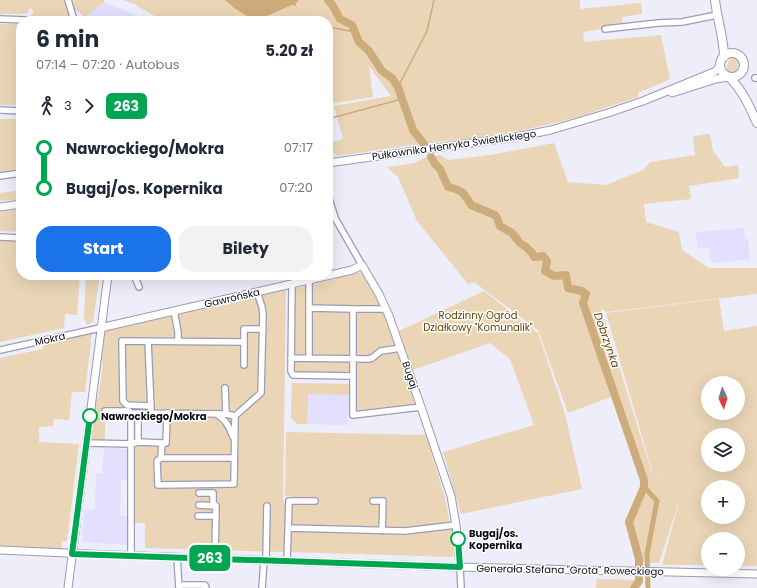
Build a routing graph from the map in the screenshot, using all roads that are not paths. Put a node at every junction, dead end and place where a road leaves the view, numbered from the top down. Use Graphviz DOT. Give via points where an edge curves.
graph roads {
  1 [pos="68,0"];
  2 [pos="714,0"];
  3 [pos="717,15"];
  4 [pos="73,16"];
  5 [pos="0,18"];
  6 [pos="16,19"];
  7 [pos="605,30"];
  8 [pos="721,33"];
  9 [pos="733,54"];
  10 [pos="722,60"];
  11 [pos="742,72"];
  12 [pos="729,76"];
  13 [pos="647,99"];
  14 [pos="746,99"];
  15 [pos="0,110"];
  16 [pos="16,111"];
  17 [pos="757,123"];
  18 [pos="333,162"];
  19 [pos="16,174"];
  20 [pos="0,176"];
  21 [pos="16,205"];
  22 [pos="0,207"];
  23 [pos="333,211"];
  24 [pos="0,237"];
  25 [pos="16,238"];
  26 [pos="362,265"];
  27 [pos="333,274"];
  28 [pos="107,280"];
  29 [pos="136,280"];
  30 [pos="309,280"];
  31 [pos="292,284"];
  32 [pos="139,287"];
  33 [pos="257,292"];
  34 [pos="309,308"];
  35 [pos="386,308"];
  36 [pos="352,310"];
  37 [pos="174,311"];
  38 [pos="100,328"];
  39 [pos="263,329"];
  40 [pos="148,342"];
  41 [pos="178,342"];
  42 [pos="244,342"];
  43 [pos="401,348"];
  44 [pos="0,350"];
  45 [pos="291,358"];
  46 [pos="309,358"];
  47 [pos="353,359"];
  48 [pos="244,365"];
  49 [pos="353,376"];
  50 [pos="226,388"];
  51 [pos="151,406"];
  52 [pos="421,407"];
  53 [pos="106,411"];
  54 [pos="131,413"];
  55 [pos="138,413"];
  56 [pos="152,413"];
  57 [pos="167,414"];
  58 [pos="214,414"];
  59 [pos="226,414"];
  60 [pos="235,416"];
  61 [pos="138,442"];
  62 [pos="86,443"];
  63 [pos="162,443"];
  64 [pos="131,444"];
  65 [pos="234,445"];
  66 [pos="162,458"];
  67 [pos="234,458"];
  68 [pos="199,493"];
  69 [pos="315,501"];
  70 [pos="373,501"];
  71 [pos="199,505"];
  72 [pos="216,506"];
  73 [pos="267,506"];
  74 [pos="198,516"];
  75 [pos="216,516"];
  76 [pos="456,525"];
  77 [pos="288,528"];
  78 [pos="382,531"];
  79 [pos="0,550"];
  80 [pos="72,554"];
  81 [pos="131,556"];
  82 [pos="177,557"];
  83 [pos="215,558"];
  84 [pos="265,560"];
  85 [pos="287,561"];
  86 [pos="460,567"];
  87 [pos="757,574"];
  88 [pos="179,587"];
  89 [pos="68,588"];
  90 [pos="206,588"];
  91 [pos="262,588"];
  92 [pos="461,588"];
  1 -- 4 [label="street"];
  2 -- 3 [label="main road"];
  3 -- 7 [label="street" via="682,22"];
  3 -- 8 [label="main road"];
  5 -- 6 [label="street"];
  8 -- 9 [label="main road"];
  8 -- 10 [label="main road" via="724,48"];
  9 -- 10 [label="main road"];
  9 -- 11 [label="main road" via="743,61"];
  10 -- 12 [label="main road" via="721,69"];
  10 -- 13 [label="street, Pułkownika Henryka Świetlickiego" via="714,72"];
  11 -- 12 [label="main road" via="736,76"];
  11 -- 14 [label="main road"];
  12 -- 13 [label="street, Pułkownika Henryka Świetlickiego"];
  12 -- 14 [label="main road"];
  13 -- 18 [label="street, Pułkownika Henryka Świetlickiego" via="551,130"];
  14 -- 17 [label="main road"];
  15 -- 16 [label="street"];
  19 -- 20 [label="street"];
  21 -- 22 [label="street"];
  23 -- 26 [label="street, Bugaj"];
  24 -- 25 [label="street"];
  26 -- 27 [label="street, Gawrońska"];
  26 -- 35 [label="street, Bugaj"];
  28 -- 38 [label="street"];
  29 -- 32 [label="street"];
  30 -- 31 [label="street, Gawrońska"];
  30 -- 34 [label="street"];
  31 -- 33 [label="street, Gawrońska"];
  31 -- 45 [label="street"];
  33 -- 37 [label="street, Gawrońska"];
  33 -- 39 [label="street" via="262,307"];
  34 -- 36 [label="street"];
  34 -- 46 [label="street"];
  35 -- 36 [label="street"];
  35 -- 43 [label="street, Bugaj"];
  36 -- 47 [label="street"];
  37 -- 38 [label="street, Gawrońska"];
  37 -- 41 [label="street"];
  38 -- 44 [label="street, Mokra"];
  38 -- 62 [label="street"];
  39 -- 42 [label="street" via="244,329"];
  39 -- 60 [label="street" via="261,393"];
  40 -- 41 [label="street"];
  40 -- 51 [label="street"];
  40 -- 51 [label="street" via="122,341 123,401 127,406"];
  41 -- 42 [label="street"];
  42 -- 48 [label="street"];
  43 -- 47 [label="street" via="381,351 368,359"];
  43 -- 52 [label="street, Bugaj"];
  45 -- 46 [label="street"];
  45 -- 49 [label="street" via="291,372 294,375"];
  46 -- 47 [label="street"];
  47 -- 49 [label="street"];
  49 -- 52 [label="street" via="353,415"];
  50 -- 59 [label="street"];
  51 -- 56 [label="street"];
  52 -- 76 [label="street, Bugaj" via="450,496"];
  53 -- 54 [label="street"];
  54 -- 55 [label="street"];
  54 -- 64 [label="street"];
  55 -- 56 [label="street"];
  55 -- 61 [label="street"];
  56 -- 57 [label="street"];
  57 -- 58 [label="street"];
  57 -- 63 [label="street" via="166,443"];
  58 -- 59 [label="street"];
  58 -- 65 [label="street" via="223,419 230,429"];
  59 -- 60 [label="street"];
  60 -- 65 [label="street"];
  61 -- 63 [label="street"];
  61 -- 64 [label="street"];
  62 -- 64 [label="street"];
  62 -- 80 [label="street"];
  63 -- 66 [label="street"];
  64 -- 81 [label="street"];
  65 -- 67 [label="street"];
  66 -- 67 [label="street"];
  66 -- 67 [label="street" via="157,461 158,485 234,484"];
  68 -- 72 [label="street" via="214,493 213,502"];
  69 -- 77 [label="street" via="289,500"];
  70 -- 78 [label="street" via="383,501"];
  71 -- 72 [label="street"];
  72 -- 75 [label="street"];
  73 -- 84 [label="street"];
  74 -- 75 [label="street"];
  75 -- 83 [label="street"];
  76 -- 78 [label="street"];
  76 -- 86 [label="street, Bugaj"];
  77 -- 78 [label="street"];
  77 -- 85 [label="street"];
  79 -- 80 [label="street, Generała Stefana \"Grota\" Roweckiego"];
  80 -- 81 [label="street, Generała Stefana \"Grota\" Roweckiego"];
  80 -- 89 [label="street"];
  81 -- 82 [label="street, Generała Stefana \"Grota\" Roweckiego"];
  82 -- 83 [label="street, Generała Stefana \"Grota\" Roweckiego"];
  82 -- 88 [label="street"];
  83 -- 84 [label="street, Generała Stefana \"Grota\" Roweckiego"];
  84 -- 85 [label="street, Generała Stefana \"Grota\" Roweckiego"];
  84 -- 91 [label="street"];
  85 -- 86 [label="street, Generała Stefana \"Grota\" Roweckiego"];
  86 -- 87 [label="street, Generała Stefana \"Grota\" Roweckiego"];
  86 -- 92 [label="street"];
  88 -- 90 [label="street" via="205,585"];
}
